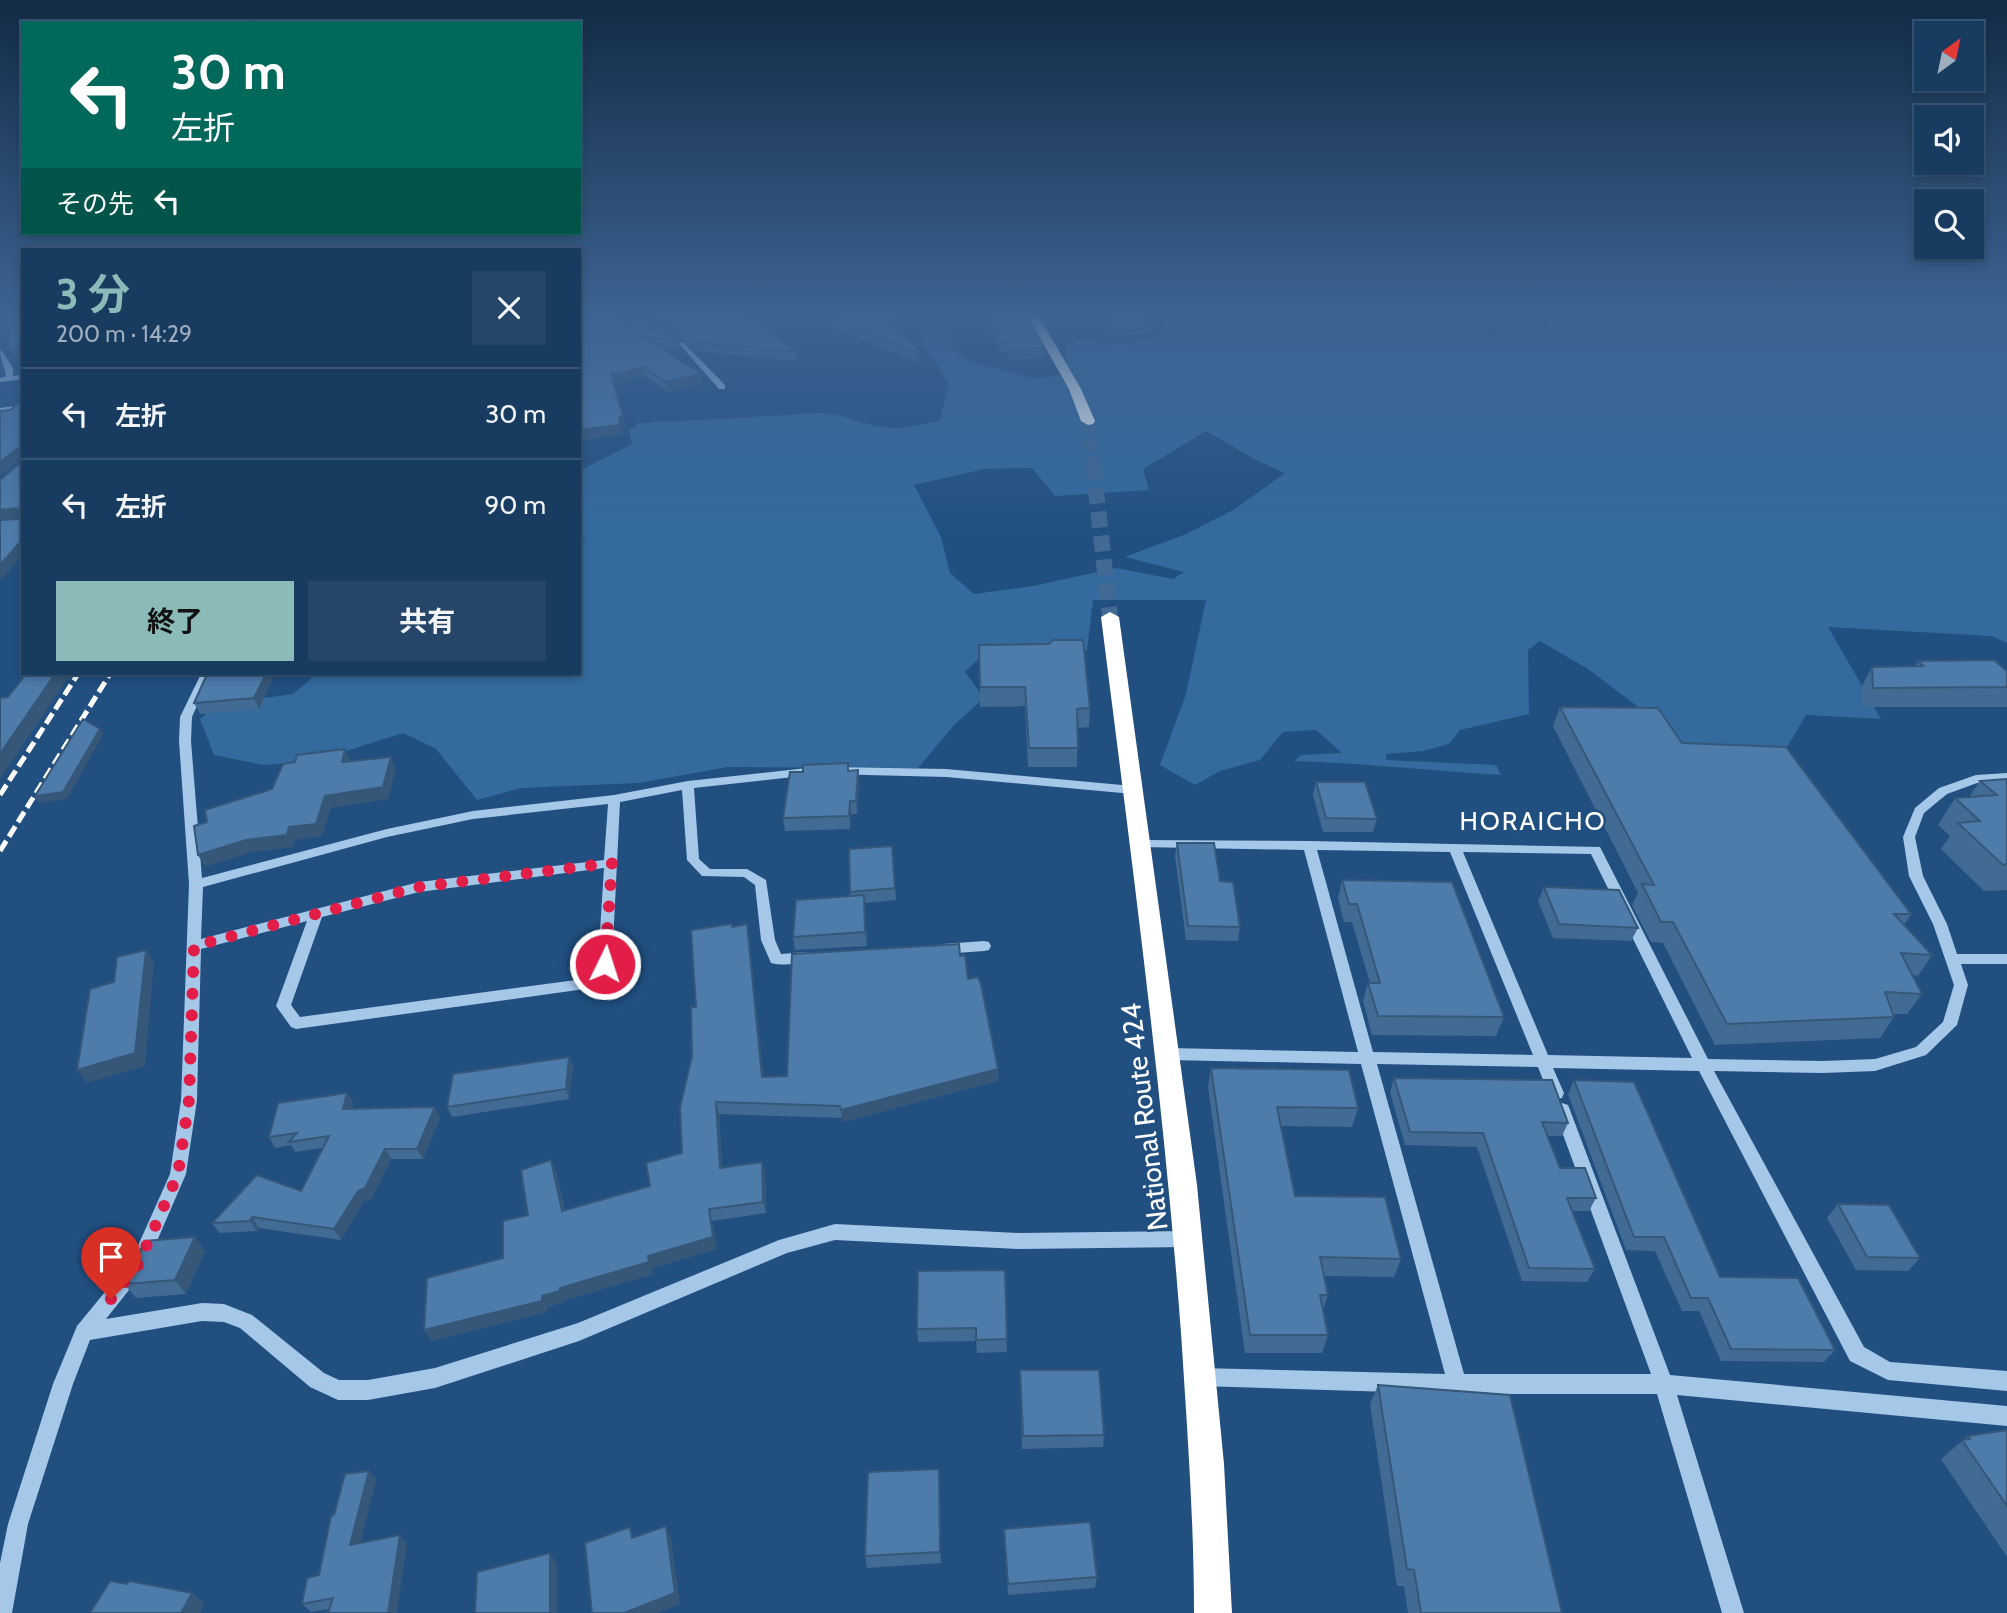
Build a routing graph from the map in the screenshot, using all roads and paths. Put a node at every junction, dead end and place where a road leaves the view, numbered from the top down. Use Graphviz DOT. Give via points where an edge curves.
graph roads {
  1 [pos="1076,390"];
  2 [pos="21,407"];
  3 [pos="0,410"];
  4 [pos="1088,421"];
  5 [pos="1111,617"];
  6 [pos="206,675"];
  7 [pos="2007,777"];
  8 [pos="688,785"];
  9 [pos="1133,790"];
  10 [pos="614,799"];
  11 [pos="1141,842"];
  12 [pos="1309,845"];
  13 [pos="1455,848"];
  14 [pos="612,863"];
  15 [pos="196,884"];
  16 [pos="316,916"];
  17 [pos="194,946"];
  18 [pos="984,946"];
  19 [pos="929,950"];
  20 [pos="818,956"];
  21 [pos="1952,959"];
  22 [pos="2007,959"];
  23 [pos="1170,1054"];
  24 [pos="1367,1057"];
  25 [pos="1544,1060"];
  26 [pos="1704,1066"];
  27 [pos="1190,1239"];
  28 [pos="84,1332"];
  29 [pos="1200,1377"];
  30 [pos="2007,1381"];
  31 [pos="1457,1384"];
  32 [pos="1664,1384"];
  33 [pos="2007,1416"];
  34 [pos="1,1613"];
  35 [pos="1213,1613"];
  36 [pos="1734,1613"];
  1 -- 4 [label="highway"];
  2 -- 3 [label="street"];
  5 -- 9 [label="highway, National Route 424"];
  6 -- 15 [label="street" via="186,717"];
  7 -- 21 [label="street" via="1976,779 1942,791 1919,811 1909,837 1916,876"];
  8 -- 9 [label="street" via="783,773 856,770"];
  8 -- 10 [label="street"];
  8 -- 20 [label="street" via="693,860 707,873 747,873 761,883 768,940 776,959"];
  9 -- 11 [label="highway, National Route 424"];
  10 -- 14 [label="street"];
  10 -- 15 [label="street" via="473,815"];
  11 -- 12 [label="street"];
  11 -- 23 [label="highway, National Route 424"];
  12 -- 13 [label="street"];
  12 -- 24 [label="street"];
  13 -- 25 [label="street"];
  13 -- 26 [label="street" via="1595,850"];
  14 -- 16 [label="street" via="419,887"];
  14 -- 16 [label="street" via="605,964 580,985 296,1023 283,1006"];
  15 -- 17 [label="street"];
  16 -- 17 [label="street"];
  17 -- 28 [label="street" via="189,1100 178,1174 138,1265"];
  18 -- 19 [label="street"];
  21 -- 22 [label="street"];
  21 -- 26 [label="street" via="1961,985 1950,1025 1921,1051 1875,1065"];
  23 -- 24 [label="street"];
  23 -- 27 [label="highway, National Route 424"];
  24 -- 25 [label="street"];
  24 -- 31 [label="street"];
  25 -- 26 [label="street"];
  25 -- 32 [label="street"];
  26 -- 30 [label="street" via="1857,1354 1888,1371"];
  27 -- 28 [label="street" via="1020,1241 835,1232 785,1246 579,1332 435,1378 368,1390 338,1390 317,1380 246,1321 224,1313 202,1312"];
  27 -- 29 [label="highway, National Route 424"];
  28 -- 34 [label="street" via="18,1524"];
  29 -- 31 [label="street"];
  29 -- 35 [label="highway, National Route 424" via="1213,1542"];
  31 -- 32 [label="street"];
  32 -- 33 [label="street"];
  32 -- 36 [label="street"];
}
